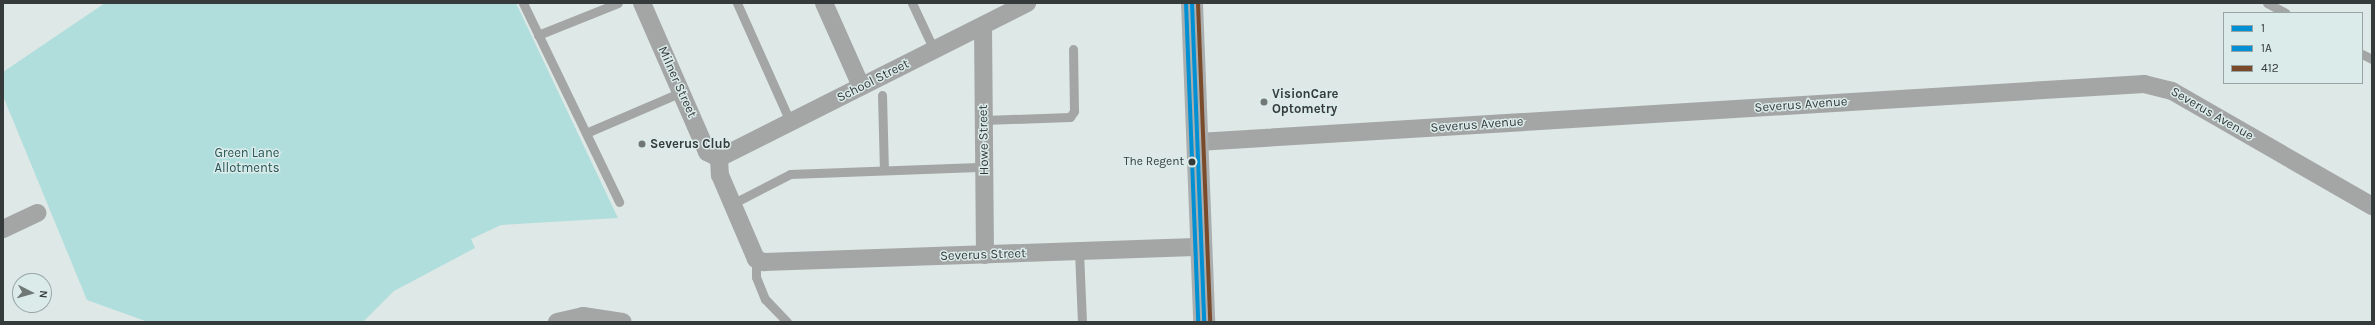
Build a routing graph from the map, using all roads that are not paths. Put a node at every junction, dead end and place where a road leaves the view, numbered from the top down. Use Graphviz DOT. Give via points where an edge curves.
graph roads {
  1 [pos="523,3"];
  2 [pos="618,3"];
  3 [pos="642,3"];
  4 [pos="737,3"];
  5 [pos="824,3"];
  6 [pos="912,3"];
  7 [pos="1027,3"];
  8 [pos="1192,3"];
  9 [pos="2267,3"];
  10 [pos="1008,7"];
  11 [pos="2284,12"];
  12 [pos="983,26"];
  13 [pos="538,35"];
  14 [pos="1073,49"];
  15 [pos="934,50"];
  16 [pos="2363,54"];
  17 [pos="2372,59"];
  18 [pos="862,86"];
  19 [pos="681,92"];
  20 [pos="882,95"];
  21 [pos="984,120"];
  22 [pos="791,124"];
  23 [pos="586,133"];
  24 [pos="1198,142"];
  25 [pos="718,158"];
  26 [pos="985,167"];
  27 [pos="884,170"];
  28 [pos="619,202"];
  29 [pos="732,204"];
  30 [pos="2372,206"];
  31 [pos="37,213"];
  32 [pos="3,229"];
  33 [pos="1202,247"];
  34 [pos="1079,252"];
  35 [pos="985,255"];
  36 [pos="760,261"];
  37 [pos="557,322"];
  38 [pos="622,322"];
  39 [pos="788,322"];
  40 [pos="1082,322"];
  41 [pos="1204,322"];
  1 -- 13 [label="lane"];
  2 -- 13 [label="lane"];
  3 -- 19 [label="street, Milner Street"];
  4 -- 22 [label="lane"];
  5 -- 18 [label="street"];
  6 -- 15 [label="lane"];
  7 -- 10 [label="street, School Street"];
  8 -- 24 [label="main road"];
  9 -- 11 [label="lane"];
  10 -- 12 [label="street, School Street"];
  12 -- 15 [label="street, School Street"];
  12 -- 21 [label="street, Howe Street"];
  13 -- 23 [label="lane"];
  14 -- 21 [label="lane" via="1074,111 1070,117"];
  15 -- 18 [label="street, School Street"];
  16 -- 17 [label="lane"];
  18 -- 22 [label="street, School Street"];
  19 -- 23 [label="lane"];
  19 -- 25 [label="street, Milner Street" via="707,152"];
  20 -- 27 [label="lane"];
  21 -- 26 [label="street, Howe Street"];
  22 -- 25 [label="street, School Street"];
  23 -- 28 [label="lane"];
  24 -- 30 [label="street, Severus Avenue" via="2144,84 2172,91"];
  24 -- 33 [label="main road"];
  25 -- 29 [label="street" via="720,175"];
  26 -- 27 [label="lane"];
  26 -- 35 [label="street, Howe Street"];
  27 -- 29 [label="lane" via="790,174"];
  29 -- 36 [label="street"];
  31 -- 32 [label="street"];
  33 -- 34 [label="street, Severus Street"];
  33 -- 41 [label="main road"];
  34 -- 35 [label="street, Severus Street"];
  34 -- 40 [label="lane"];
  35 -- 36 [label="street, Severus Street"];
  36 -- 39 [label="lane" via="756,277 765,299"];
  37 -- 38 [label="street" via="583,316"];
}
